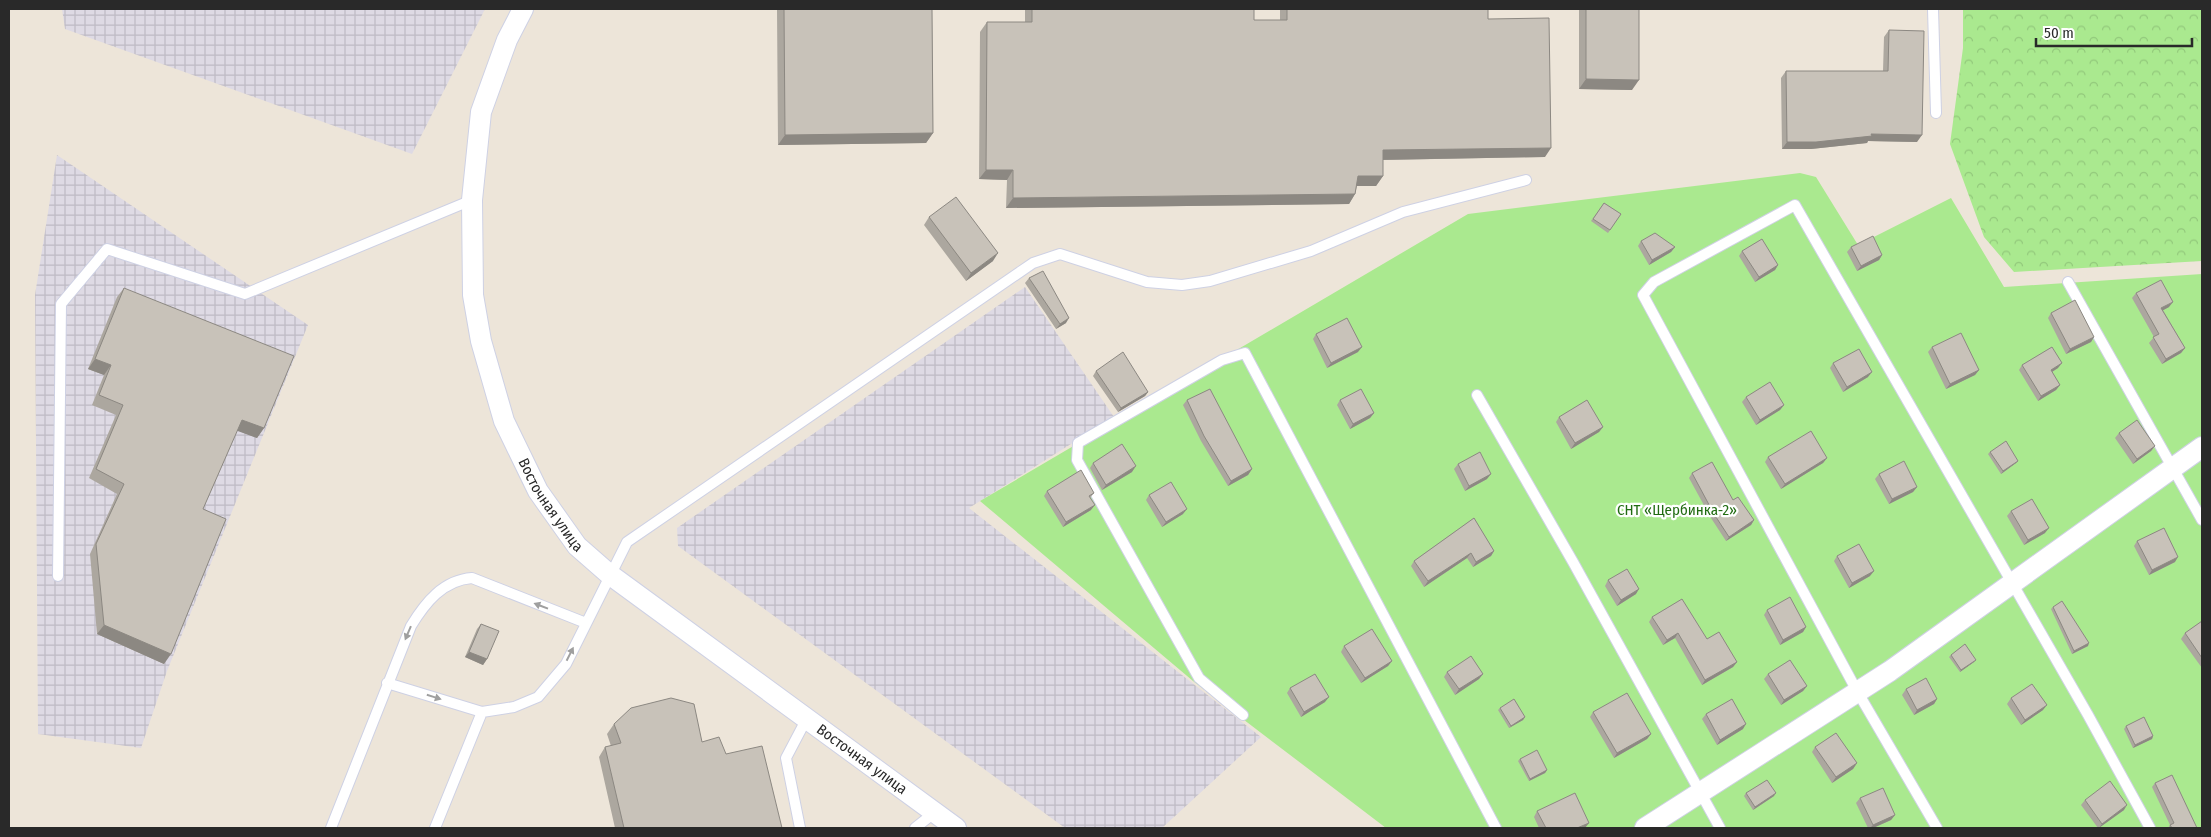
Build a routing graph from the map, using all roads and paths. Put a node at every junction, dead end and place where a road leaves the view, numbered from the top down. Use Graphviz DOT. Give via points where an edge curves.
graph roads {
  1 [pos="523,9"];
  2 [pos="1933,9"];
  3 [pos="1936,113"];
  4 [pos="1526,180"];
  5 [pos="472,200"];
  6 [pos="2068,282"];
  7 [pos="1477,395"];
  8 [pos="2202,447"];
  9 [pos="2172,468"];
  10 [pos="2202,520"];
  11 [pos="609,574"];
  12 [pos="58,576"];
  13 [pos="2012,584"];
  14 [pos="586,623"];
  15 [pos="387,684"];
  16 [pos="1858,691"];
  17 [pos="482,712"];
  18 [pos="1243,715"];
  19 [pos="806,720"];
  20 [pos="1701,792"];
  21 [pos="934,813"];
  22 [pos="331,828"];
  23 [pos="435,828"];
  24 [pos="800,828"];
  25 [pos="915,828"];
  26 [pos="956,828"];
  27 [pos="1496,828"];
  28 [pos="1645,828"];
  29 [pos="1720,828"];
  30 [pos="1937,828"];
  31 [pos="2150,828"];
  1 -- 5 [label="street, Восточная улица" via="507,40 481,112"];
  2 -- 3 [label="lane"];
  4 -- 11 [label="lane" via="1403,212 1311,251 1210,281 1182,285 1147,282 1060,254 1033,263 626,542"];
  5 -- 11 [label="street, Восточная улица" via="472,295 480,341 504,421 538,491 577,546"];
  5 -- 12 [label="lane" via="245,294 107,250 60,304"];
  6 -- 9 [label="lane"];
  7 -- 20 [label="lane"];
  8 -- 9 [label="street"];
  9 -- 10 [label="lane"];
  9 -- 13 [label="street"];
  11 -- 14 [label="lane"];
  11 -- 19 [label="street, Восточная улица"];
  13 -- 16 [label="street"];
  13 -- 16 [label="lane" via="1795,205 1654,282 1643,295"];
  13 -- 31 [label="lane"];
  14 -- 15 [label="lane, one-way" via="472,578 457,579 423,607 411,626"];
  17 -- 14 [label="lane, one-way" via="514,707 538,698 566,664"];
  15 -- 17 [label="lane, one-way"];
  15 -- 22 [label="lane"];
  16 -- 20 [label="street"];
  16 -- 30 [label="lane"];
  17 -- 23 [label="lane"];
  18 -- 27 [label="lane" via="1199,678 1077,460 1078,443 1222,360 1244,353"];
  19 -- 21 [label="street, Восточная улица"];
  19 -- 24 [label="lane" via="786,758"];
  20 -- 28 [label="street"];
  20 -- 29 [label="lane"];
  21 -- 25 [label="lane"];
  21 -- 26 [label="street, Восточная улица"];
}
